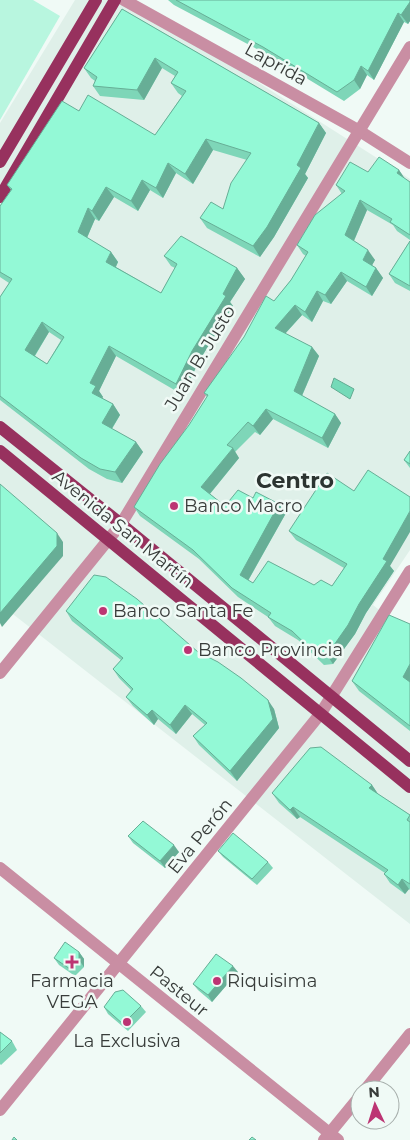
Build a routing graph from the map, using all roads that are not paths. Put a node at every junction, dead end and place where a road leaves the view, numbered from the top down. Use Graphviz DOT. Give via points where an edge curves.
graph roads {
  1 [pos="96,0"];
  2 [pos="115,0"];
  3 [pos="124,0"];
  4 [pos="410,47"];
  5 [pos="358,130"];
  6 [pos="0,162"];
  7 [pos="410,163"];
  8 [pos="0,197"];
  9 [pos="0,427"];
  10 [pos="0,451"];
  11 [pos="121,524"];
  12 [pos="109,539"];
  13 [pos="410,571"];
  14 [pos="0,673"];
  15 [pos="331,696"];
  16 [pos="321,713"];
  17 [pos="410,761"];
  18 [pos="410,786"];
  19 [pos="0,868"];
  20 [pos="118,965"];
  21 [pos="410,1034"];
  22 [pos="373,1080"];
  23 [pos="0,1110"];
  24 [pos="350,1110"];
  25 [pos="331,1138"];
  1 -- 6 [label="main road"];
  2 -- 8 [label="main road"];
  3 -- 5 [label="street, Laprida"];
  4 -- 5 [label="street, Juan B. Justo"];
  5 -- 7 [label="street, Laprida"];
  5 -- 11 [label="street, Juan B. Justo"];
  9 -- 11 [label="main road, Avenida San Martín"];
  10 -- 12 [label="main road, Avenida San Martín"];
  11 -- 12 [label="street, Juan B. Justo"];
  11 -- 15 [label="main road, Avenida San Martín"];
  12 -- 14 [label="street, Juan B. Justo"];
  12 -- 16 [label="main road, Avenida San Martín"];
  13 -- 15 [label="street, Eva Perón"];
  15 -- 16 [label="street, Eva Perón"];
  15 -- 17 [label="main road, Avenida San Martín"];
  16 -- 18 [label="main road, Avenida San Martín"];
  16 -- 20 [label="street, Eva Perón"];
  19 -- 20 [label="street, Pasteur"];
  20 -- 23 [label="street, Eva Perón"];
  20 -- 25 [label="street, Pasteur"];
  21 -- 22 [label="street"];
  24 -- 25 [label="street"];
}
